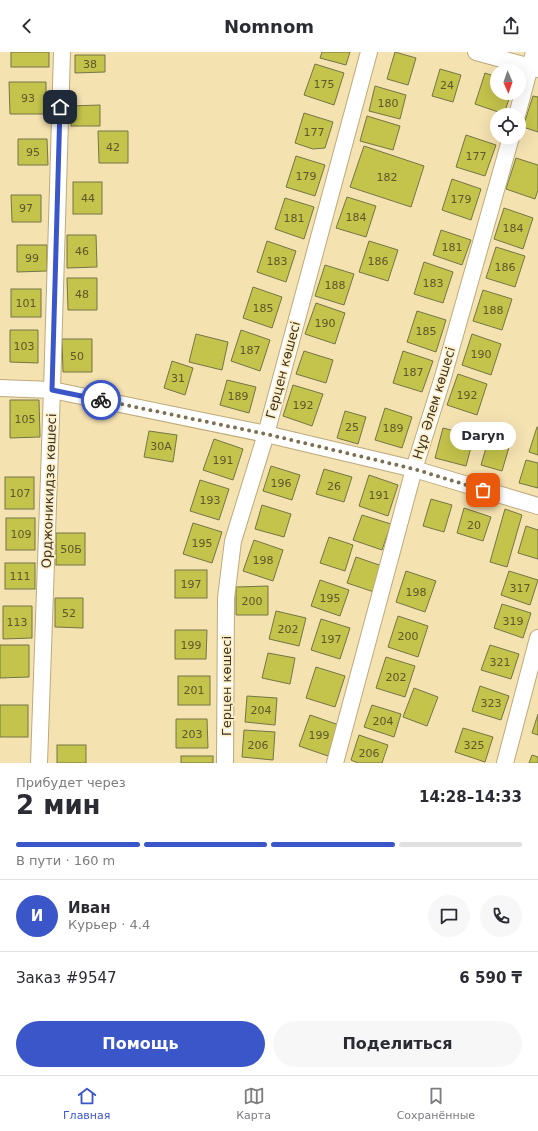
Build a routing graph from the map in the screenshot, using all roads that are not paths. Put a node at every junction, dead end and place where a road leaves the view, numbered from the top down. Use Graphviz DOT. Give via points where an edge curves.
graph roads {
  1 [pos="62,52"];
  2 [pos="369,52"];
  3 [pos="476,52"];
  4 [pos="534,62"];
  5 [pos="519,108"];
  6 [pos="509,144"];
  7 [pos="0,388"];
  8 [pos="52,390"];
  9 [pos="266,434"];
  10 [pos="414,469"];
  11 [pos="538,506"];
  12 [pos="538,638"];
  13 [pos="39,763"];
  14 [pos="225,763"];
  15 [pos="335,763"];
  16 [pos="506,763"];
  1 -- 8 [label="street, Орджоникидзе көшесі"];
  2 -- 9 [label="street, Герцен көшесі"];
  3 -- 4 [label="street"];
  4 -- 5 [label="street"];
  6 -- 10 [label="street, Нұр Әлем көшесі" via="443,378"];
  7 -- 8 [label="street"];
  8 -- 9 [label="street"];
  8 -- 13 [label="street, Орджоникидзе көшесі"];
  9 -- 10 [label="street"];
  9 -- 14 [label="street, Герцен көшесі" via="232,548 226,598"];
  10 -- 11 [label="street"];
  10 -- 15 [label="street, Нұр Әлем көшесі"];
  12 -- 16 [label="street"];
}
